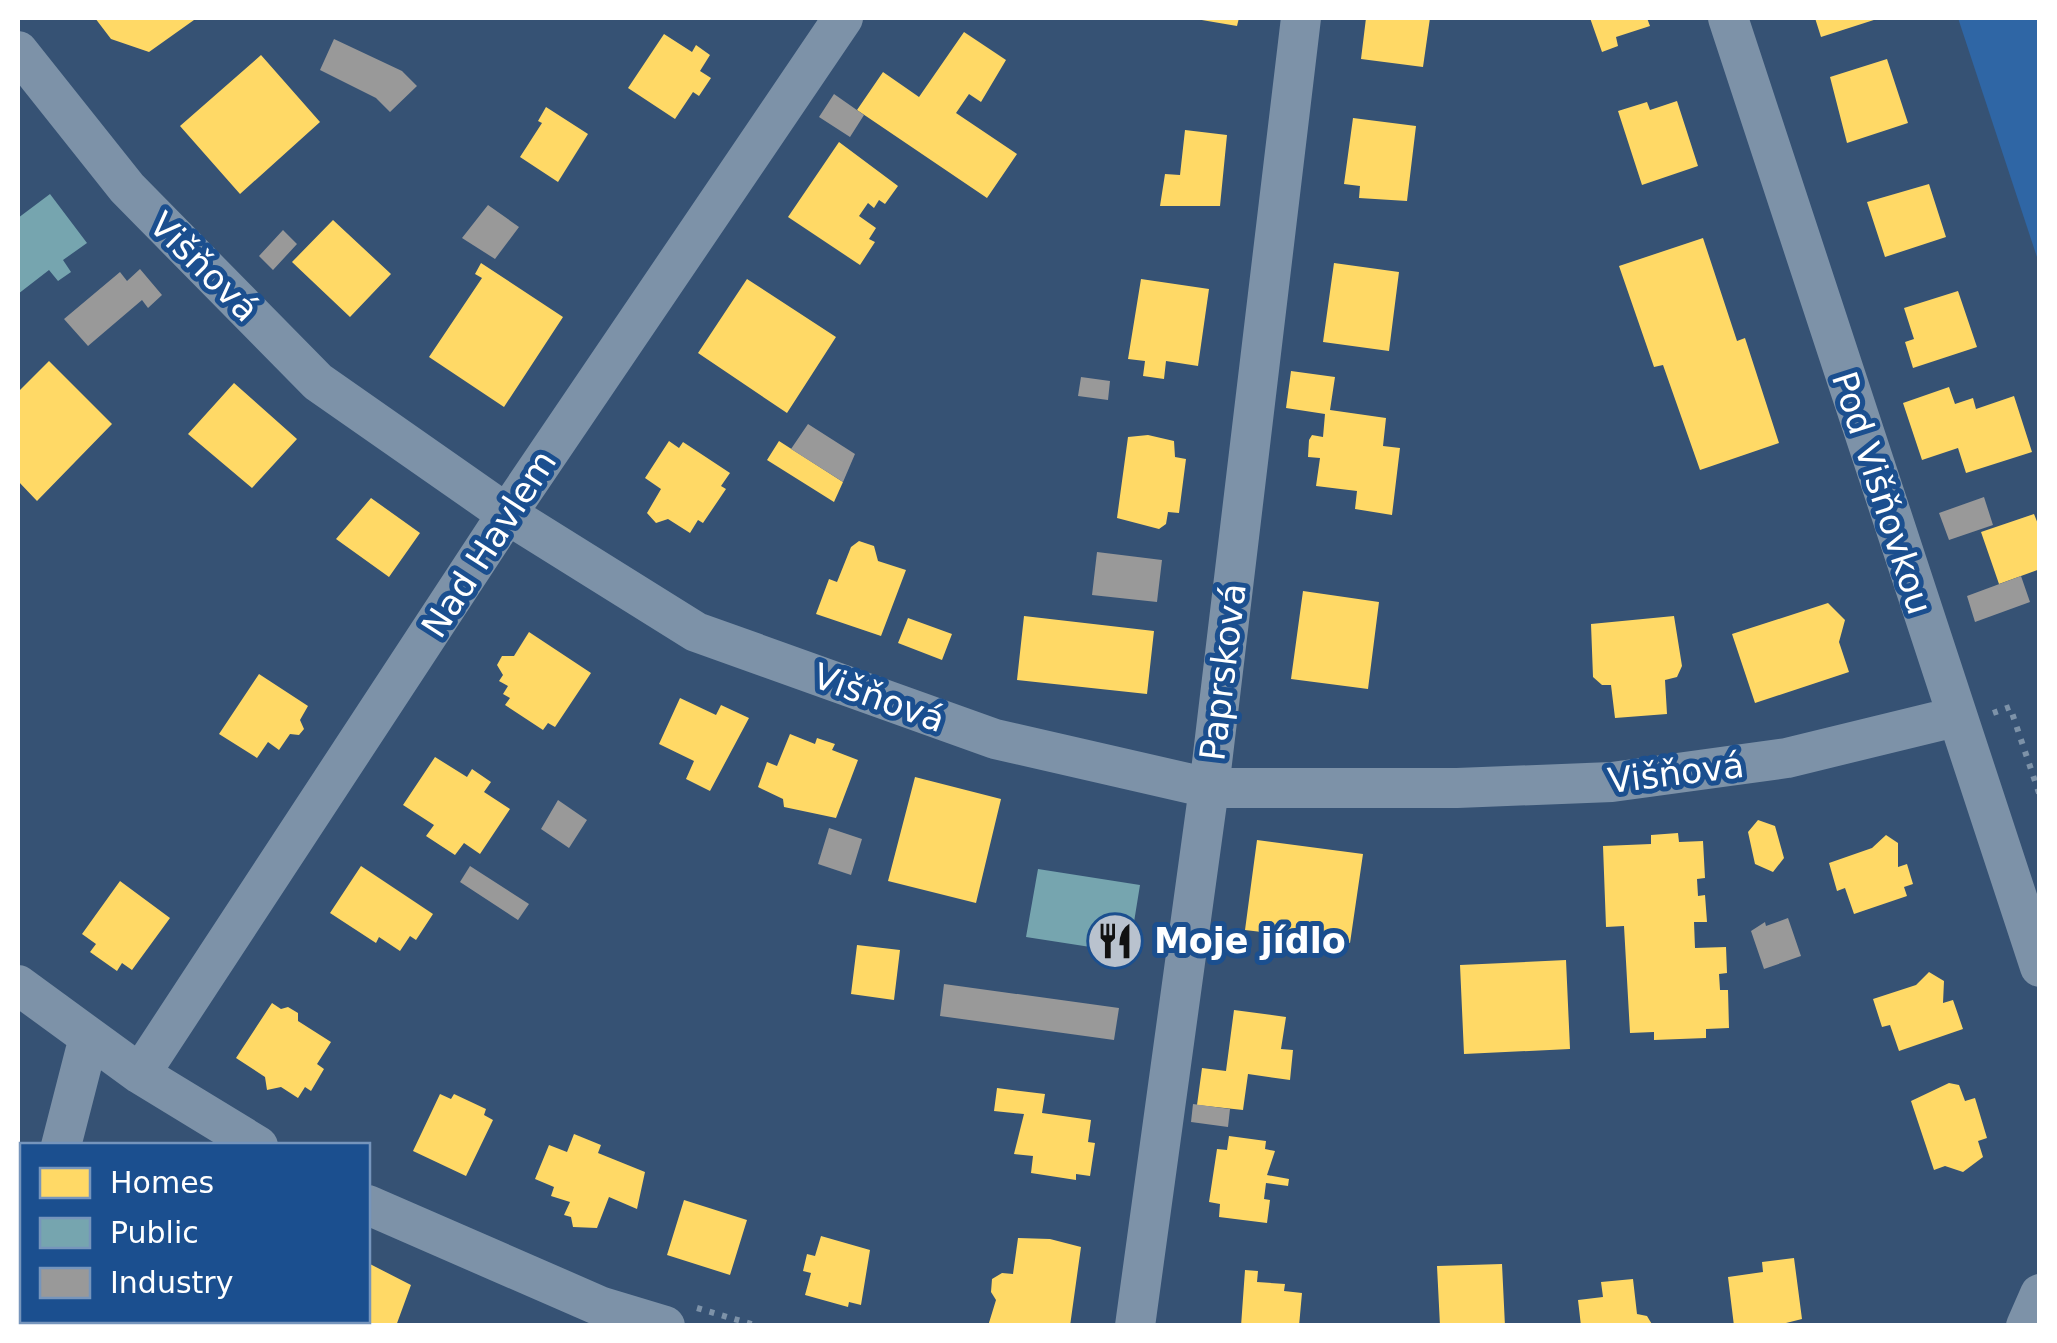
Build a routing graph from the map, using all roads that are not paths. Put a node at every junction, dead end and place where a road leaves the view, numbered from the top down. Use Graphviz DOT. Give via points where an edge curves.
graph roads {
  1 [pos="843,18"];
  2 [pos="1300,18"];
  3 [pos="1728,18"];
  4 [pos="18,51"];
  5 [pos="507,514"];
  6 [pos="1956,718"];
  7 [pos="1209,788"];
  8 [pos="2040,968"];
  9 [pos="18,985"];
  10 [pos="88,1037"];
  11 [pos="140,1074"];
  12 [pos="63,1143"];
  13 [pos="253,1143"];
  14 [pos="370,1206"];
  15 [pos="2040,1294"];
  16 [pos="665,1326"];
  17 [pos="1135,1326"];
  18 [pos="2026,1326"];
  1 -- 5 [label="street, Nad Havlem"];
  2 -- 7 [label="street, Paprsková"];
  3 -- 6 [label="street, Pod Višňovkou"];
  4 -- 5 [label="street, Višňová" via="126,188 318,382"];
  5 -- 7 [label="street, Višňová" via="696,632 995,740"];
  5 -- 11 [label="street, Nad Havlem"];
  6 -- 7 [label="street, Višňová" via="1787,758 1612,782"];
  6 -- 8 [label="street, Pod Višňovkou"];
  7 -- 17 [label="street, Paprsková"];
  9 -- 10 [label="street"];
  10 -- 11 [label="street"];
  10 -- 12 [label="street"];
  11 -- 13 [label="street"];
  14 -- 16 [label="street" via="602,1307"];
  15 -- 18 [label="street"];
}
